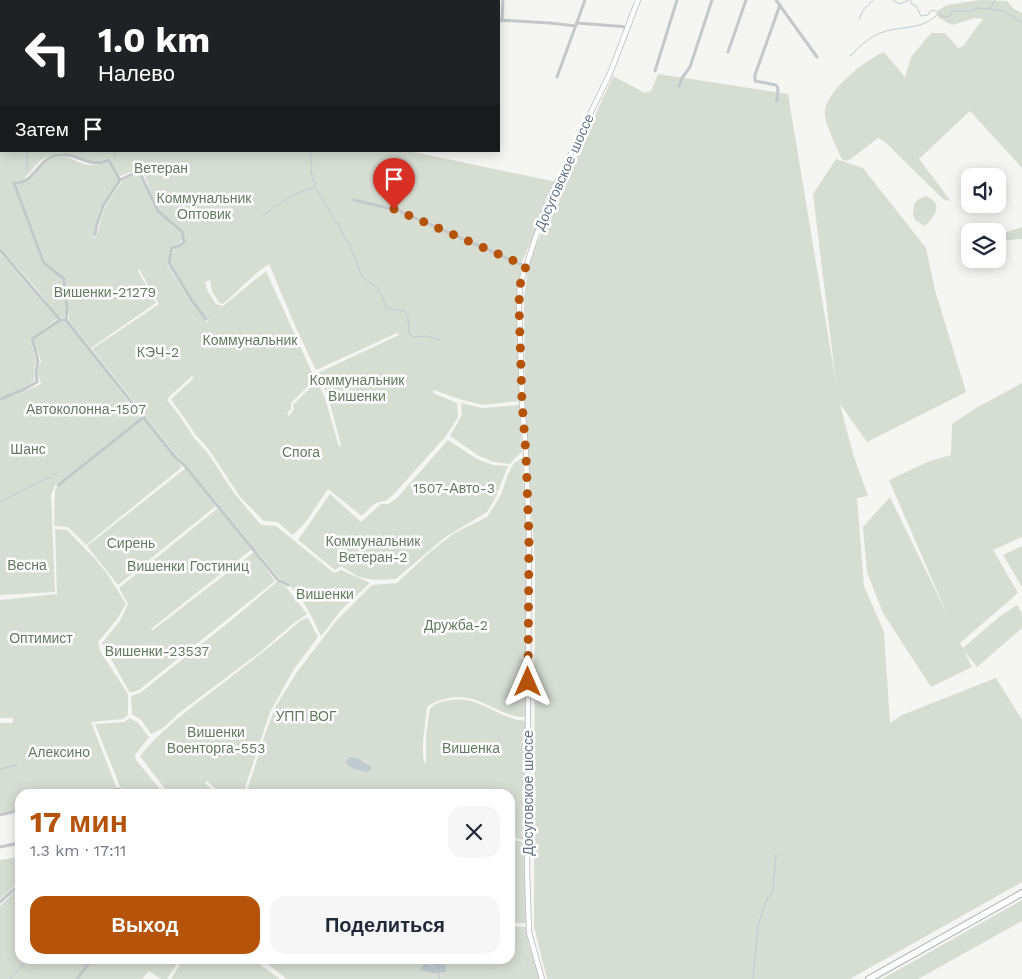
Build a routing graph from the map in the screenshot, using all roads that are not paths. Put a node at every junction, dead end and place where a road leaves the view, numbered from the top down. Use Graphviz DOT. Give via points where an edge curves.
graph roads {
  1 [pos="503,0"];
  2 [pos="585,0"];
  3 [pos="638,0"];
  4 [pos="677,0"];
  5 [pos="712,0"];
  6 [pos="746,0"];
  7 [pos="776,0"];
  8 [pos="780,6"];
  9 [pos="500,21"];
  10 [pos="577,24"];
  11 [pos="629,27"];
  12 [pos="728,52"];
  13 [pos="817,57"];
  14 [pos="655,71"];
  15 [pos="557,77"];
  16 [pos="679,86"];
  17 [pos="777,101"];
  18 [pos="120,180"];
  19 [pos="354,200"];
  20 [pos="95,235"];
  21 [pos="0,250"];
  22 [pos="526,266"];
  23 [pos="206,319"];
  24 [pos="60,320"];
  25 [pos="66,320"];
  26 [pos="0,399"];
  27 [pos="144,418"];
  28 [pos="58,485"];
  29 [pos="288,586"];
  30 [pos="15,811"];
  31 [pos="0,815"];
  32 [pos="15,845"];
  33 [pos="0,847"];
  34 [pos="15,888"];
  35 [pos="1022,893"];
  36 [pos="0,902"];
  37 [pos="88,964"];
  38 [pos="77,979"];
  39 [pos="542,979"];
  40 [pos="869,979"];
  1 -- 9 [label="street"];
  2 -- 10 [label="street"];
  3 -- 11 [label="main road, Досуговское шоссе"];
  4 -- 14 [label="street"];
  5 -- 16 [label="street" via="690,67"];
  6 -- 12 [label="street"];
  7 -- 8 [label="street"];
  8 -- 13 [label="street"];
  8 -- 17 [label="street" via="755,74 755,81 776,85"];
  9 -- 10 [label="street"];
  10 -- 11 [label="street"];
  10 -- 15 [label="street"];
  11 -- 22 [label="main road, Досуговское шоссе" via="555,187"];
  18 -- 20 [label="street" via="103,206"];
  18 -- 23 [label="street" via="140,171 158,211 182,232 184,242 172,248 169,263"];
  18 -- 25 [label="street" via="109,160 88,163 60,154 42,162 31,177 14,183 44,263 64,279 68,308"];
  19 -- 22 [label="street" via="397,210"];
  21 -- 24 [label="street"];
  22 -- 39 [label="main road, Досуговское шоссе" via="519,304 529,538 527,871 529,932"];
  24 -- 25 [label="street"];
  24 -- 26 [label="street" via="32,339 38,361 37,382"];
  25 -- 27 [label="street"];
  27 -- 28 [label="street"];
  27 -- 29 [label="street" via="278,580"];
  30 -- 31 [label="street"];
  32 -- 33 [label="street"];
  34 -- 36 [label="street"];
  35 -- 40 [label="highway"];
  37 -- 38 [label="street"];
}
